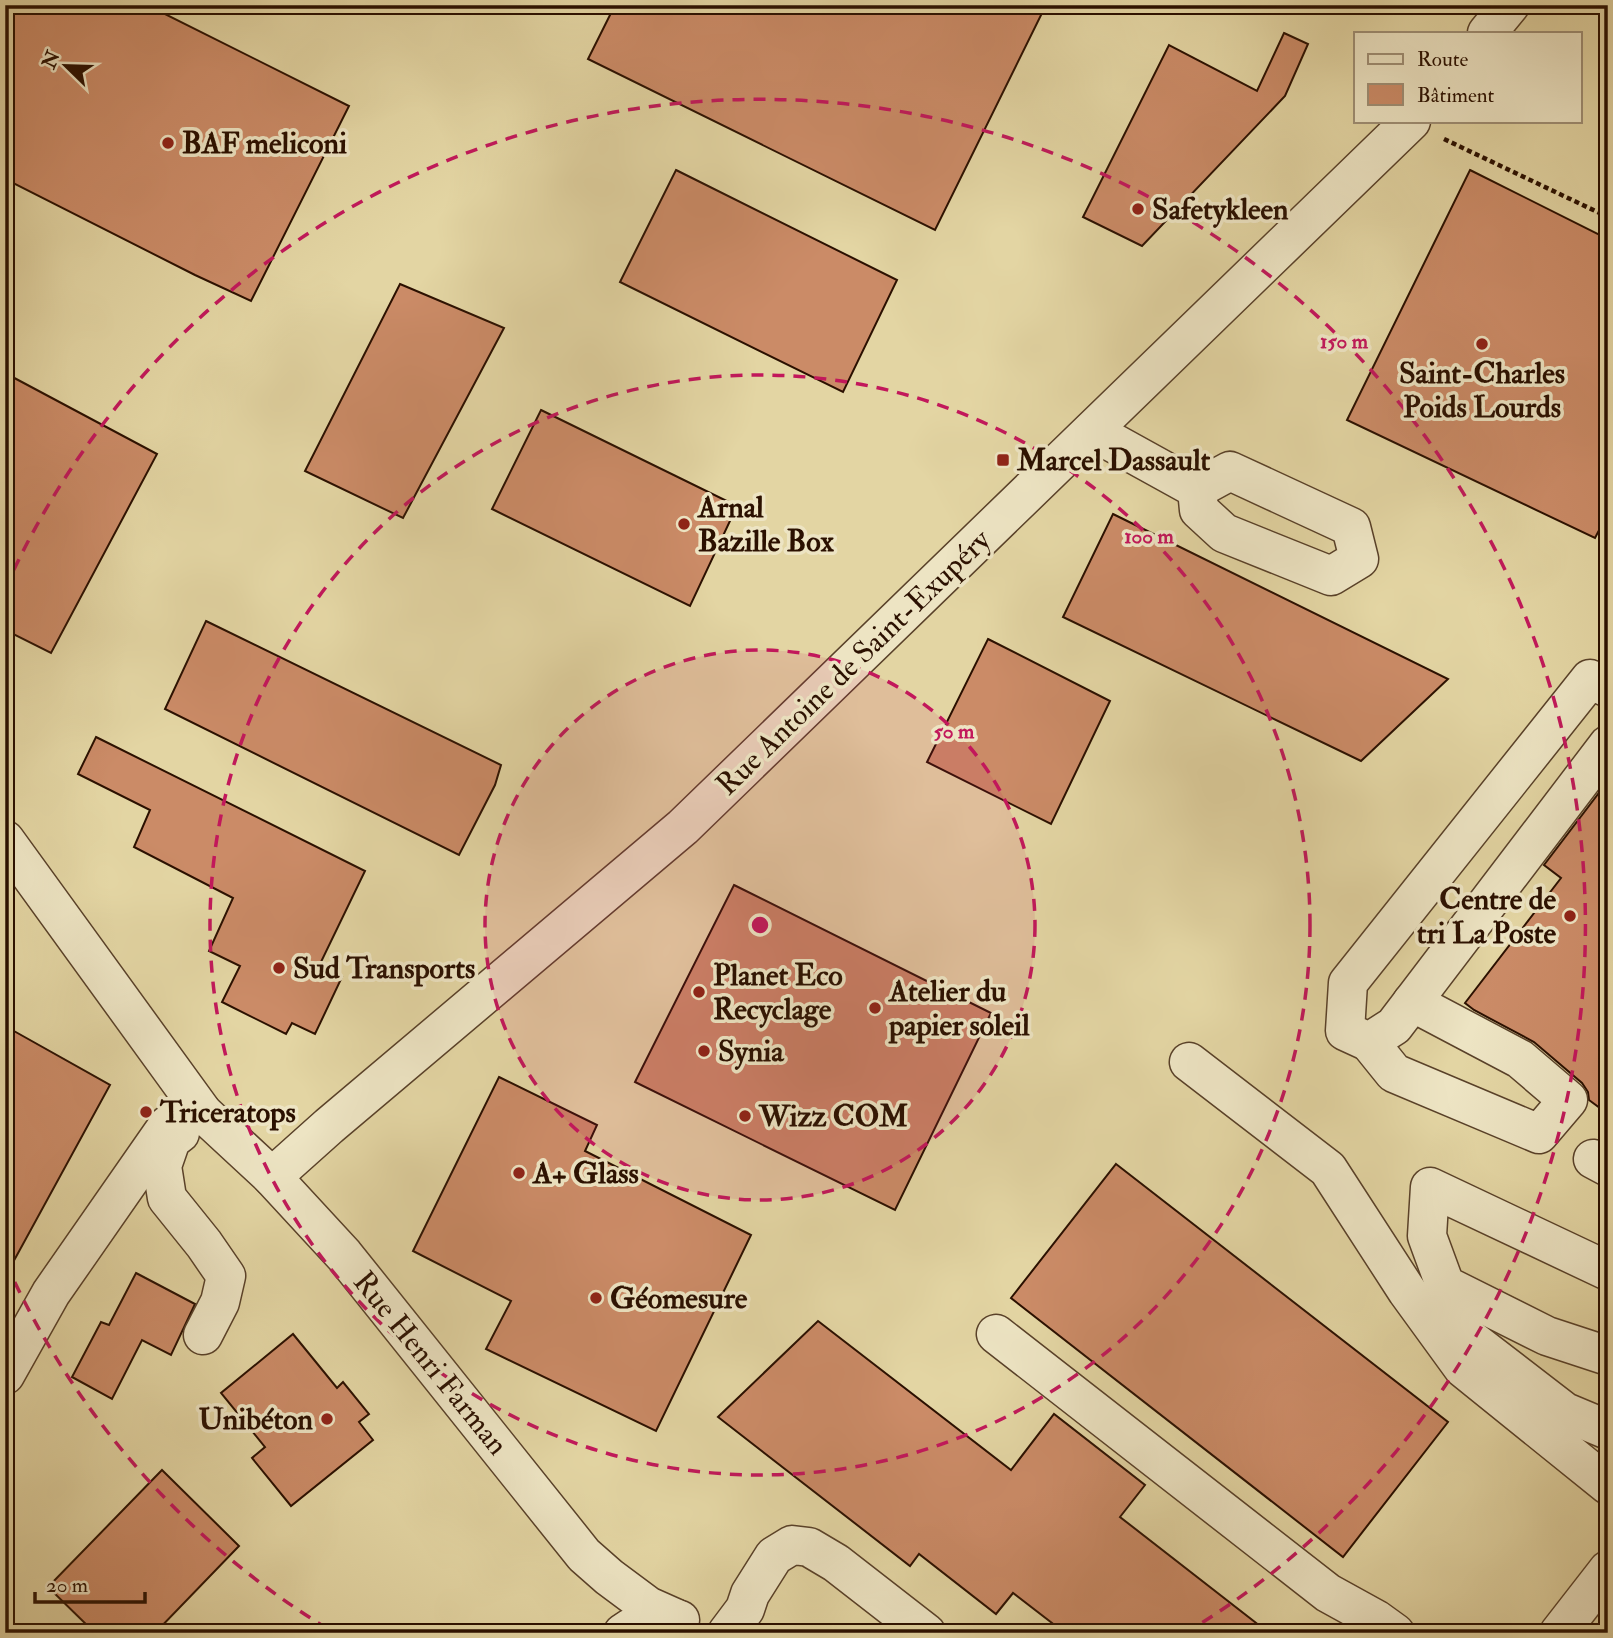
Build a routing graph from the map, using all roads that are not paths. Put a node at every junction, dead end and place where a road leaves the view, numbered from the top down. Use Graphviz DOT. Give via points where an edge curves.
graph roads {
  1 [pos="1510,5"];
  2 [pos="1488,32"];
  3 [pos="1424,128"];
  4 [pos="1092,431"];
  5 [pos="1197,489"];
  6 [pos="1608,688"];
  7 [pos="1608,745"];
  8 [pos="5,840"];
  9 [pos="1412,1002"];
  10 [pos="1369,1042"];
  11 [pos="1189,1062"];
  12 [pos="203,1113"];
  13 [pos="272,1177"];
  14 [pos="1608,1271"];
  15 [pos="996,1334"];
  16 [pos="203,1335"];
  17 [pos="1547,1336"];
  18 [pos="1608,1356"];
  19 [pos="5,1376"];
  20 [pos="1516,1392"];
  21 [pos="1608,1430"];
  22 [pos="1608,1485"];
  23 [pos="584,1555"];
  24 [pos="1608,1570"];
  25 [pos="699,1627"];
  26 [pos="622,1633"];
  27 [pos="926,1633"];
  28 [pos="1395,1633"];
  29 [pos="1559,1633"];
  1 -- 2 [label="street"];
  3 -- 4 [label="street, Rue Antoine de Saint-Exupéry"];
  4 -- 5 [label="street"];
  4 -- 13 [label="street, Rue Antoine de Saint-Exupéry" via="683,827"];
  6 -- 10 [label="street" via="1591,679 1348,983 1345,1031"];
  7 -- 9 [label="street"];
  8 -- 12 [label="street, Rue Henri Farman"];
  9 -- 10 [label="street" via="1394,1026"];
  9 -- 10 [label="street" via="1520,1059 1568,1100 1539,1134 1394,1073"];
  11 -- 20 [label="street" via="1328,1169 1407,1291"];
  12 -- 13 [label="street, Rue Henri Farman"];
  12 -- 16 [label="street" via="171,1140 162,1166 167,1198 226,1276 220,1302"];
  12 -- 19 [label="street" via="168,1125 51,1293"];
  13 -- 23 [label="street, Rue Henri Farman" via="344,1255"];
  14 -- 17 [label="street" via="1430,1187 1427,1236 1446,1285"];
  15 -- 28 [label="street" via="1328,1592"];
  17 -- 18 [label="street"];
  17 -- 20 [label="street"];
  20 -- 21 [label="street"];
  20 -- 22 [label="street"];
  23 -- 25 [label="street, Rue Henri Farman" via="648,1606"];
  23 -- 26 [label="street, Rue Henri Farman"];
  24 -- 29 [label="street"];
  25 -- 26 [label="street" via="656,1617"];
  25 -- 27 [label="street" via="723,1616 735,1601 750,1594 774,1556 792,1545 809,1547 836,1563"];
}
